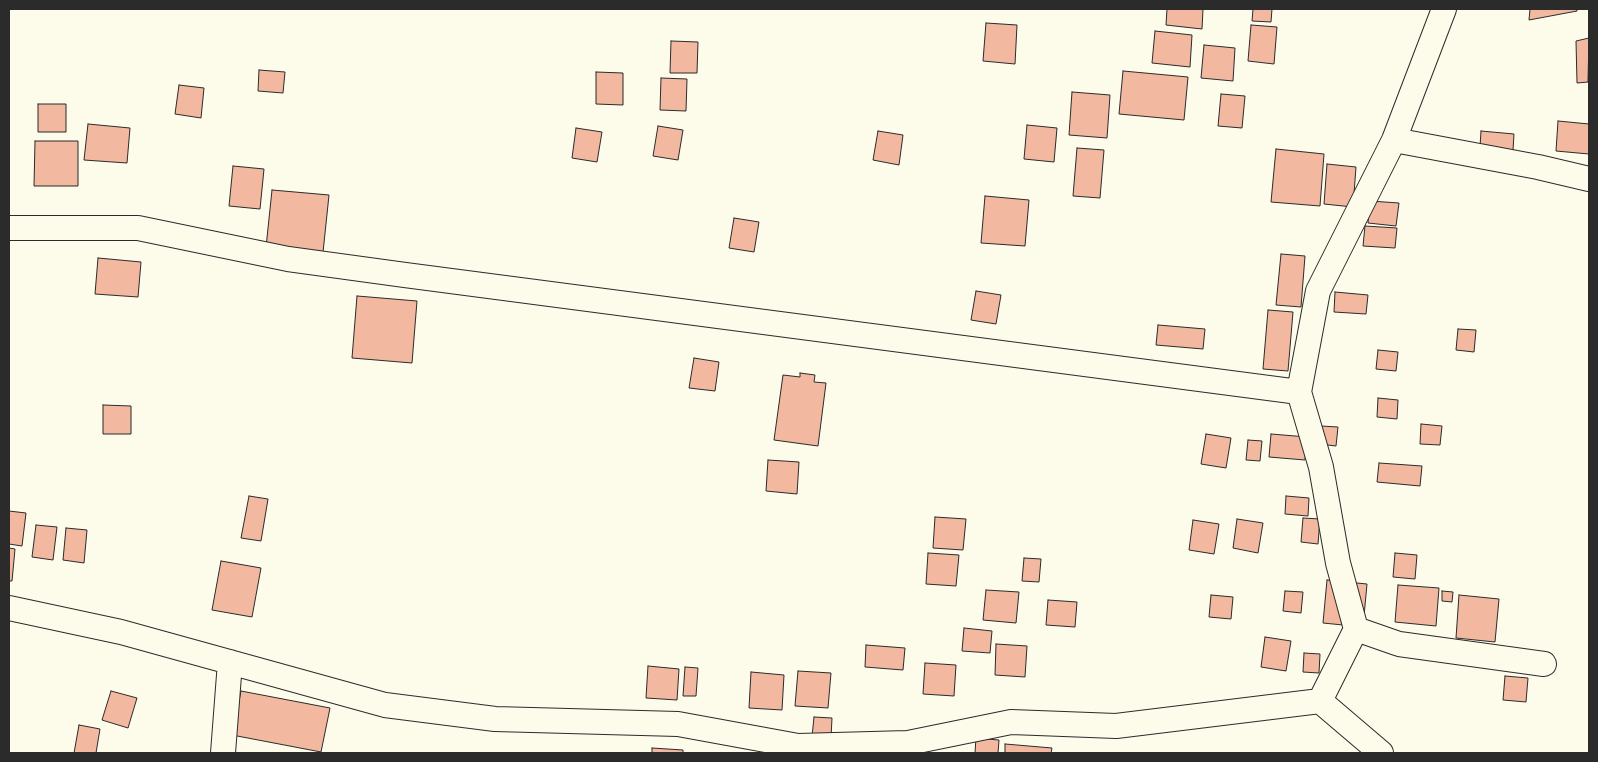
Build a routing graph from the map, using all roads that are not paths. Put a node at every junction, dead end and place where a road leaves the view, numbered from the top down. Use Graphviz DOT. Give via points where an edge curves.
graph roads {
  1 [pos="1444,9"];
  2 [pos="1394,140"];
  3 [pos="1589,179"];
  4 [pos="9,228"];
  5 [pos="1299,392"];
  6 [pos="9,608"];
  7 [pos="1356,629"];
  8 [pos="230,662"];
  9 [pos="1544,664"];
  10 [pos="1320,701"];
  11 [pos="223,753"];
  12 [pos="1381,753"];
  1 -- 2 [label="street"];
  2 -- 3 [label="street" via="1538,166"];
  2 -- 5 [label="street" via="1318,291"];
  4 -- 5 [label="street" via="138,228 288,259 405,276"];
  5 -- 7 [label="street" via="1320,467 1338,563"];
  6 -- 8 [label="street" via="121,632"];
  7 -- 9 [label="street" via="1399,644"];
  7 -- 10 [label="street"];
  8 -- 10 [label="street" via="385,705 494,719 678,724 798,746 908,743 1010,722 1116,726"];
  8 -- 11 [label="street"];
  10 -- 12 [label="street"];
}
